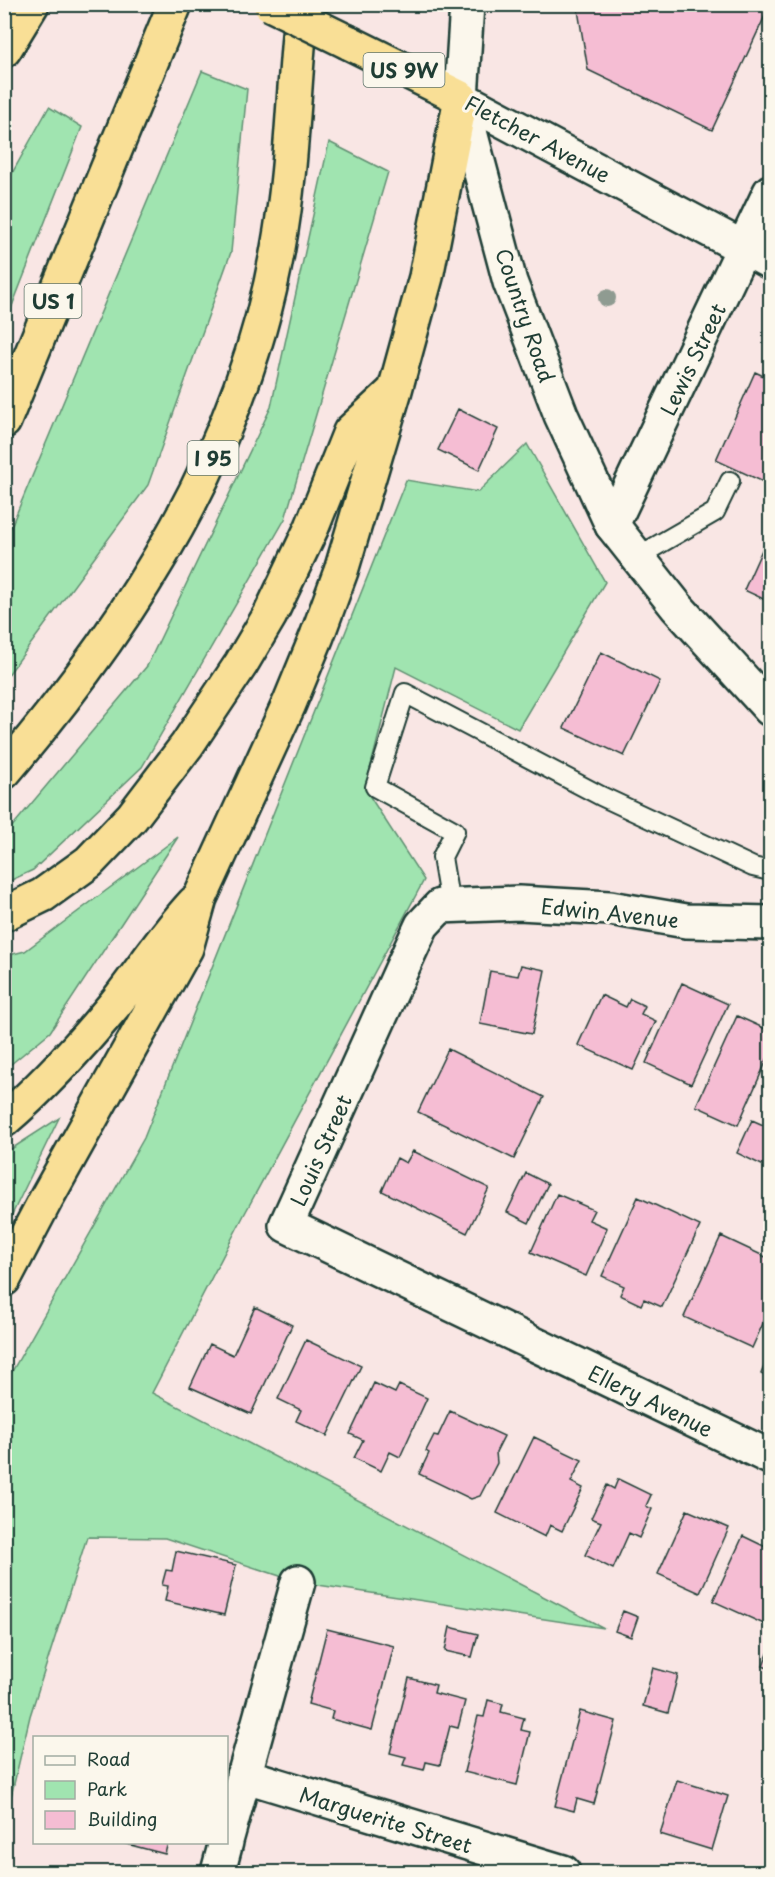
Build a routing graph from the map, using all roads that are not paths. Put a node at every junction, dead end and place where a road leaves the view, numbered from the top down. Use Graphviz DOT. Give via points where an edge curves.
graph roads {
  1 [pos="32,4"];
  2 [pos="175,4"];
  3 [pos="270,4"];
  4 [pos="302,4"];
  5 [pos="467,4"];
  6 [pos="4,50"];
  7 [pos="461,98"];
  8 [pos="771,192"];
  9 [pos="757,256"];
  10 [pos="395,390"];
  11 [pos="4,421"];
  12 [pos="730,481"];
  13 [pos="612,525"];
  14 [pos="637,556"];
  15 [pos="771,709"];
  16 [pos="4,772"];
  17 [pos="771,871"];
  18 [pos="200,898"];
  19 [pos="450,905"];
  20 [pos="4,914"];
  21 [pos="771,923"];
  22 [pos="4,1120"];
  23 [pos="4,1279"];
  24 [pos="532,1343"];
  25 [pos="771,1457"];
  26 [pos="298,1582"];
  27 [pos="243,1775"];
  28 [pos="228,1834"];
  29 [pos="226,1844"];
  30 [pos="219,1872"];
  31 [pos="563,1872"];
  1 -- 6 [label="highway"];
  2 -- 11 [label="highway, US 1"];
  3 -- 7 [label="highway, Fletcher Avenue / US 9W, bridge"];
  4 -- 16 [label="highway, I 95" via="278,251 262,322 229,418 196,494 143,586 80,678"];
  5 -- 7 [label="street, Country Road"];
  7 -- 9 [label="street, Fletcher Avenue"];
  7 -- 10 [label="highway" via="426,277"];
  7 -- 13 [label="street, Country Road" via="510,282 561,415"];
  8 -- 9 [label="street, Lewis Street"];
  9 -- 13 [label="street, Lewis Street"];
  10 -- 18 [label="highway" via="341,571 317,636"];
  10 -- 20 [label="highway" via="350,432 312,527 270,615 161,780 89,862 43,895"];
  12 -- 14 [label="lane" via="715,512"];
  13 -- 14 [label="street, Country Road"];
  14 -- 15 [label="street, Country Road" via="677,607"];
  17 -- 19 [label="lane" via="753,867 600,796 405,693 375,787 455,831 442,857"];
  18 -- 22 [label="highway" via="173,926 82,1042"];
  18 -- 23 [label="highway" via="186,948"];
  19 -- 21 [label="street, Edwin Avenue" via="519,903 610,908 686,921"];
  19 -- 24 [label="street, Louis Street" via="440,906 422,925 286,1225"];
  24 -- 25 [label="street, Ellery Avenue"];
  26 -- 27 [label="street"];
  27 -- 28 [label="street"];
  27 -- 31 [label="street, Marguerite Street"];
  29 -- 30 [label="street"];
}
